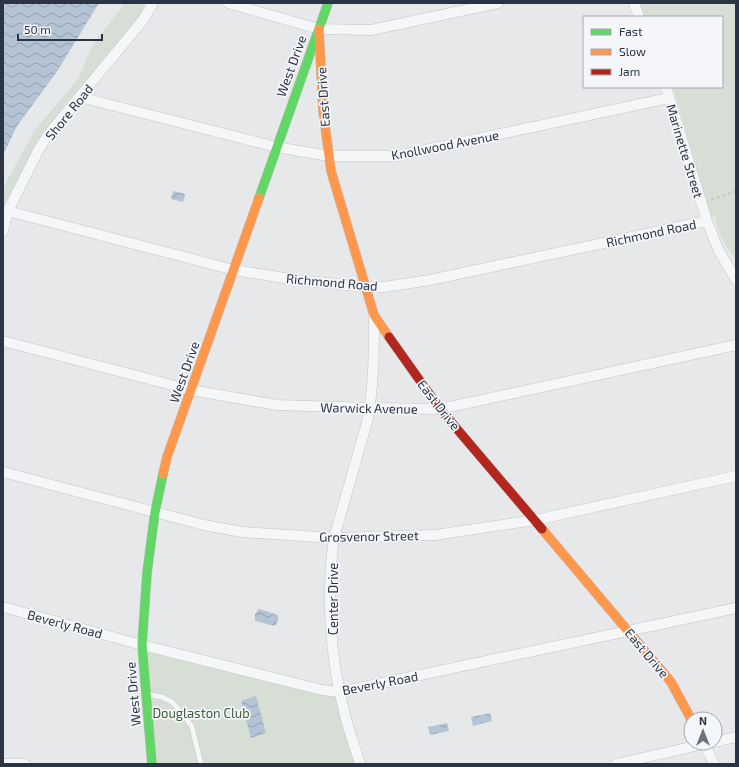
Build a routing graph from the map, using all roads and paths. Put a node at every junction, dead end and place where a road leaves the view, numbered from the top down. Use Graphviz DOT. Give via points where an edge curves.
graph roads {
  1 [pos="153,3"];
  2 [pos="228,3"];
  3 [pos="328,3"];
  4 [pos="498,3"];
  5 [pos="634,3"];
  6 [pos="640,16"];
  7 [pos="318,29"];
  8 [pos="666,88"];
  9 [pos="80,97"];
  10 [pos="669,98"];
  11 [pos="276,147"];
  12 [pos="329,156"];
  13 [pos="736,191"];
  14 [pos="701,204"];
  15 [pos="8,211"];
  16 [pos="706,221"];
  17 [pos="3,231"];
  18 [pos="234,270"];
  19 [pos="736,280"];
  20 [pos="367,287"];
  21 [pos="374,315"];
  22 [pos="3,341"];
  23 [pos="736,345"];
  24 [pos="191,390"];
  25 [pos="370,408"];
  26 [pos="440,409"];
  27 [pos="3,472"];
  28 [pos="736,476"];
  29 [pos="155,512"];
  30 [pos="535,520"];
  31 [pos="334,538"];
  32 [pos="3,607"];
  33 [pos="736,608"];
  34 [pos="629,630"];
  35 [pos="142,645"];
  36 [pos="340,692"];
  37 [pos="146,694"];
  38 [pos="688,711"];
  39 [pos="736,737"];
  40 [pos="723,740"];
  41 [pos="683,748"];
  42 [pos="709,751"];
  43 [pos="3,764"];
  44 [pos="25,764"];
  45 [pos="152,764"];
  46 [pos="201,764"];
  47 [pos="360,764"];
  48 [pos="616,764"];
  49 [pos="714,764"];
  1 -- 9 [label="street, Shore Road" via="143,20"];
  2 -- 7 [label="street"];
  3 -- 7 [label="street, West Drive"];
  4 -- 7 [label="street" via="371,30"];
  5 -- 6 [label="street"];
  7 -- 11 [label="street, West Drive"];
  7 -- 12 [label="street, East Drive" via="323,110"];
  8 -- 10 [label="street, Marinette Street"];
  9 -- 11 [label="street, Knollwood Avenue"];
  9 -- 15 [label="street, Shore Road" via="48,135"];
  10 -- 12 [label="street, Knollwood Avenue" via="397,156"];
  10 -- 14 [label="street, Marinette Street"];
  11 -- 12 [label="street, Knollwood Avenue"];
  11 -- 18 [label="street, West Drive"];
  12 -- 20 [label="street, East Drive" via="331,171"];
  13 -- 14 [label="path"];
  14 -- 16 [label="street, Marinette Street"];
  15 -- 17 [label="street, Shore Road"];
  15 -- 18 [label="street, Richmond Road"];
  16 -- 19 [label="street, Marinette Street"];
  16 -- 20 [label="street, Richmond Road" via="430,280"];
  18 -- 20 [label="street, Richmond Road"];
  18 -- 24 [label="street, West Drive"];
  20 -- 21 [label="street, East Drive"];
  21 -- 25 [label="street, Center Drive" via="374,366"];
  21 -- 26 [label="street, East Drive"];
  22 -- 24 [label="street, Warwick Avenue"];
  23 -- 26 [label="street, Warwick Avenue"];
  24 -- 25 [label="street, Warwick Avenue" via="277,405"];
  24 -- 29 [label="street, West Drive" via="167,457"];
  25 -- 26 [label="street, Warwick Avenue"];
  25 -- 31 [label="street, Center Drive"];
  26 -- 30 [label="street, East Drive"];
  27 -- 29 [label="street, Grosvenor Street"];
  28 -- 30 [label="street, Grosvenor Street"];
  29 -- 31 [label="street, Grosvenor Street" via="242,532"];
  29 -- 35 [label="street, West Drive" via="147,572"];
  30 -- 31 [label="street, Grosvenor Street" via="435,535"];
  30 -- 34 [label="street, East Drive"];
  31 -- 36 [label="street, Center Drive" via="331,607"];
  32 -- 35 [label="street, Beverly Road"];
  33 -- 34 [label="street, Beverly Road"];
  34 -- 36 [label="street, Beverly Road"];
  34 -- 38 [label="street, East Drive" via="672,682"];
  35 -- 36 [label="street, Beverly Road" via="322,690"];
  35 -- 37 [label="street, West Drive"];
  36 -- 47 [label="street, Center Drive"];
  37 -- 45 [label="street, West Drive"];
  37 -- 46 [label="lane" via="172,702 184,715 192,727"];
  39 -- 40 [label="street"];
  41 -- 48 [label="street"];
  42 -- 49 [label="street"];
  43 -- 44 [label="street"];
}
